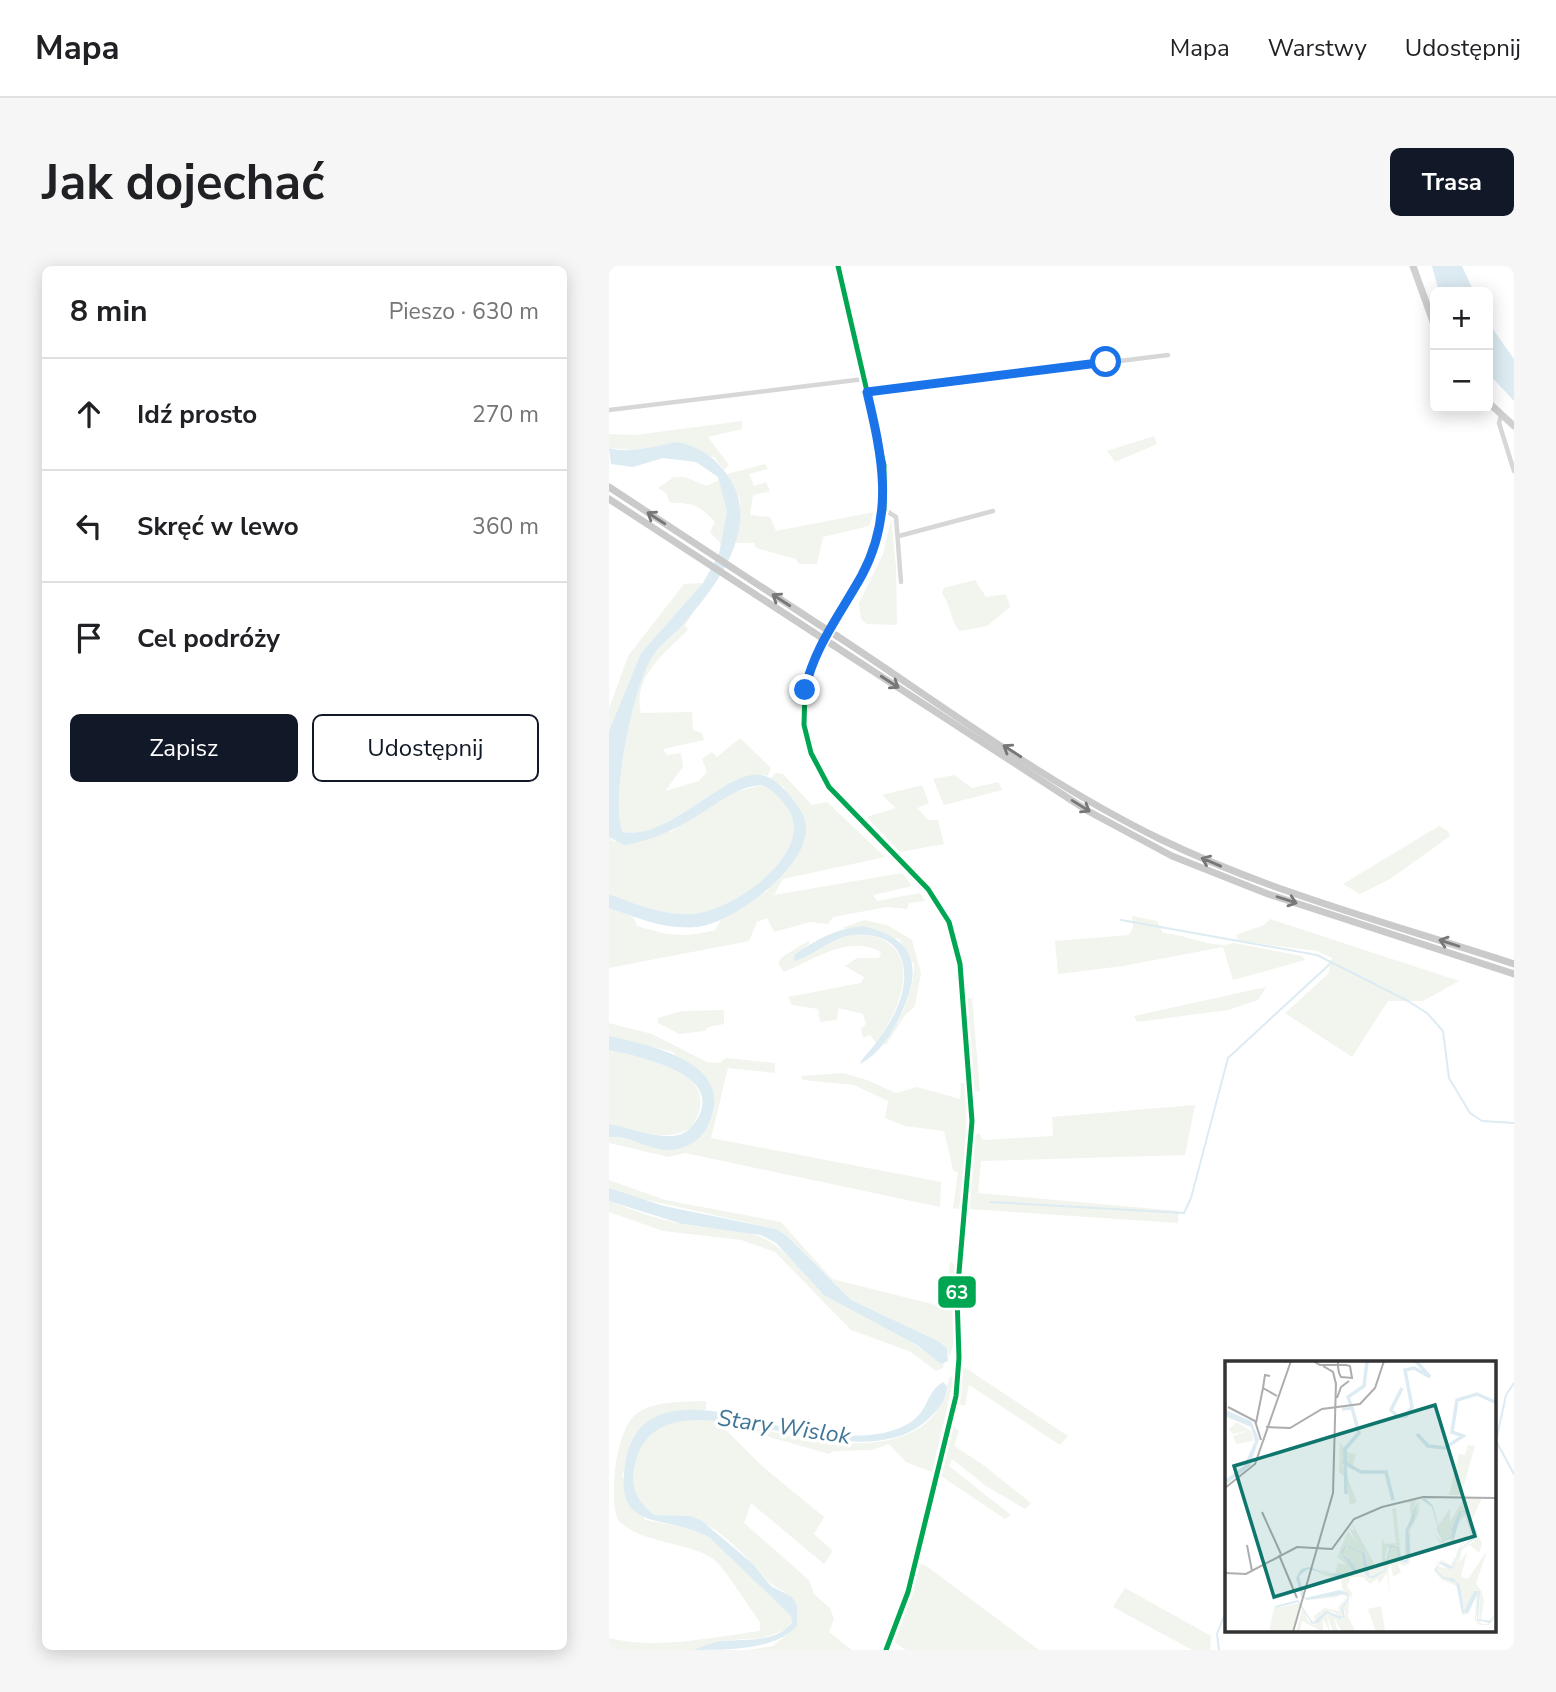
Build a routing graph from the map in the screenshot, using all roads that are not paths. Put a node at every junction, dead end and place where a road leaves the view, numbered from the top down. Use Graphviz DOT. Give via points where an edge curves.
graph roads {
  1 [pos="838,266"];
  2 [pos="1413,266"];
  3 [pos="1430,313"];
  4 [pos="1168,355"];
  5 [pos="865,379"];
  6 [pos="867,392"];
  7 [pos="1493,407"];
  8 [pos="609,410"];
  9 [pos="1501,415"];
  10 [pos="1514,426"];
  11 [pos="1514,471"];
  12 [pos="609,487"];
  13 [pos="609,499"];
  14 [pos="884,510"];
  15 [pos="993,511"];
  16 [pos="899,536"];
  17 [pos="901,582"];
  18 [pos="1514,964"];
  19 [pos="1514,974"];
  20 [pos="886,1650"];
  1 -- 5 [label="street"];
  2 -- 3 [label="street"];
  4 -- 6 [label="street"];
  5 -- 6 [label="street"];
  5 -- 8 [label="street"];
  6 -- 14 [label="street" via="884,465"];
  7 -- 9 [label="street"];
  9 -- 10 [label="street"];
  9 -- 11 [label="street" via="1499,423"];
  18 -- 12 [label="main road, one-way, bridge" via="1271,885 1156,837 1061,782"];
  13 -- 19 [label="main road, one-way, bridge" via="1057,791 1162,851 1268,894"];
  14 -- 16 [label="street" via="896,517"];
  14 -- 20 [label="street" via="868,562 812,664 805,690 804,724 811,752 829,788 928,889 949,922 960,964 972,1121 957,1296 958,1389 908,1592"];
  15 -- 16 [label="street"];
  16 -- 17 [label="street"];
}
